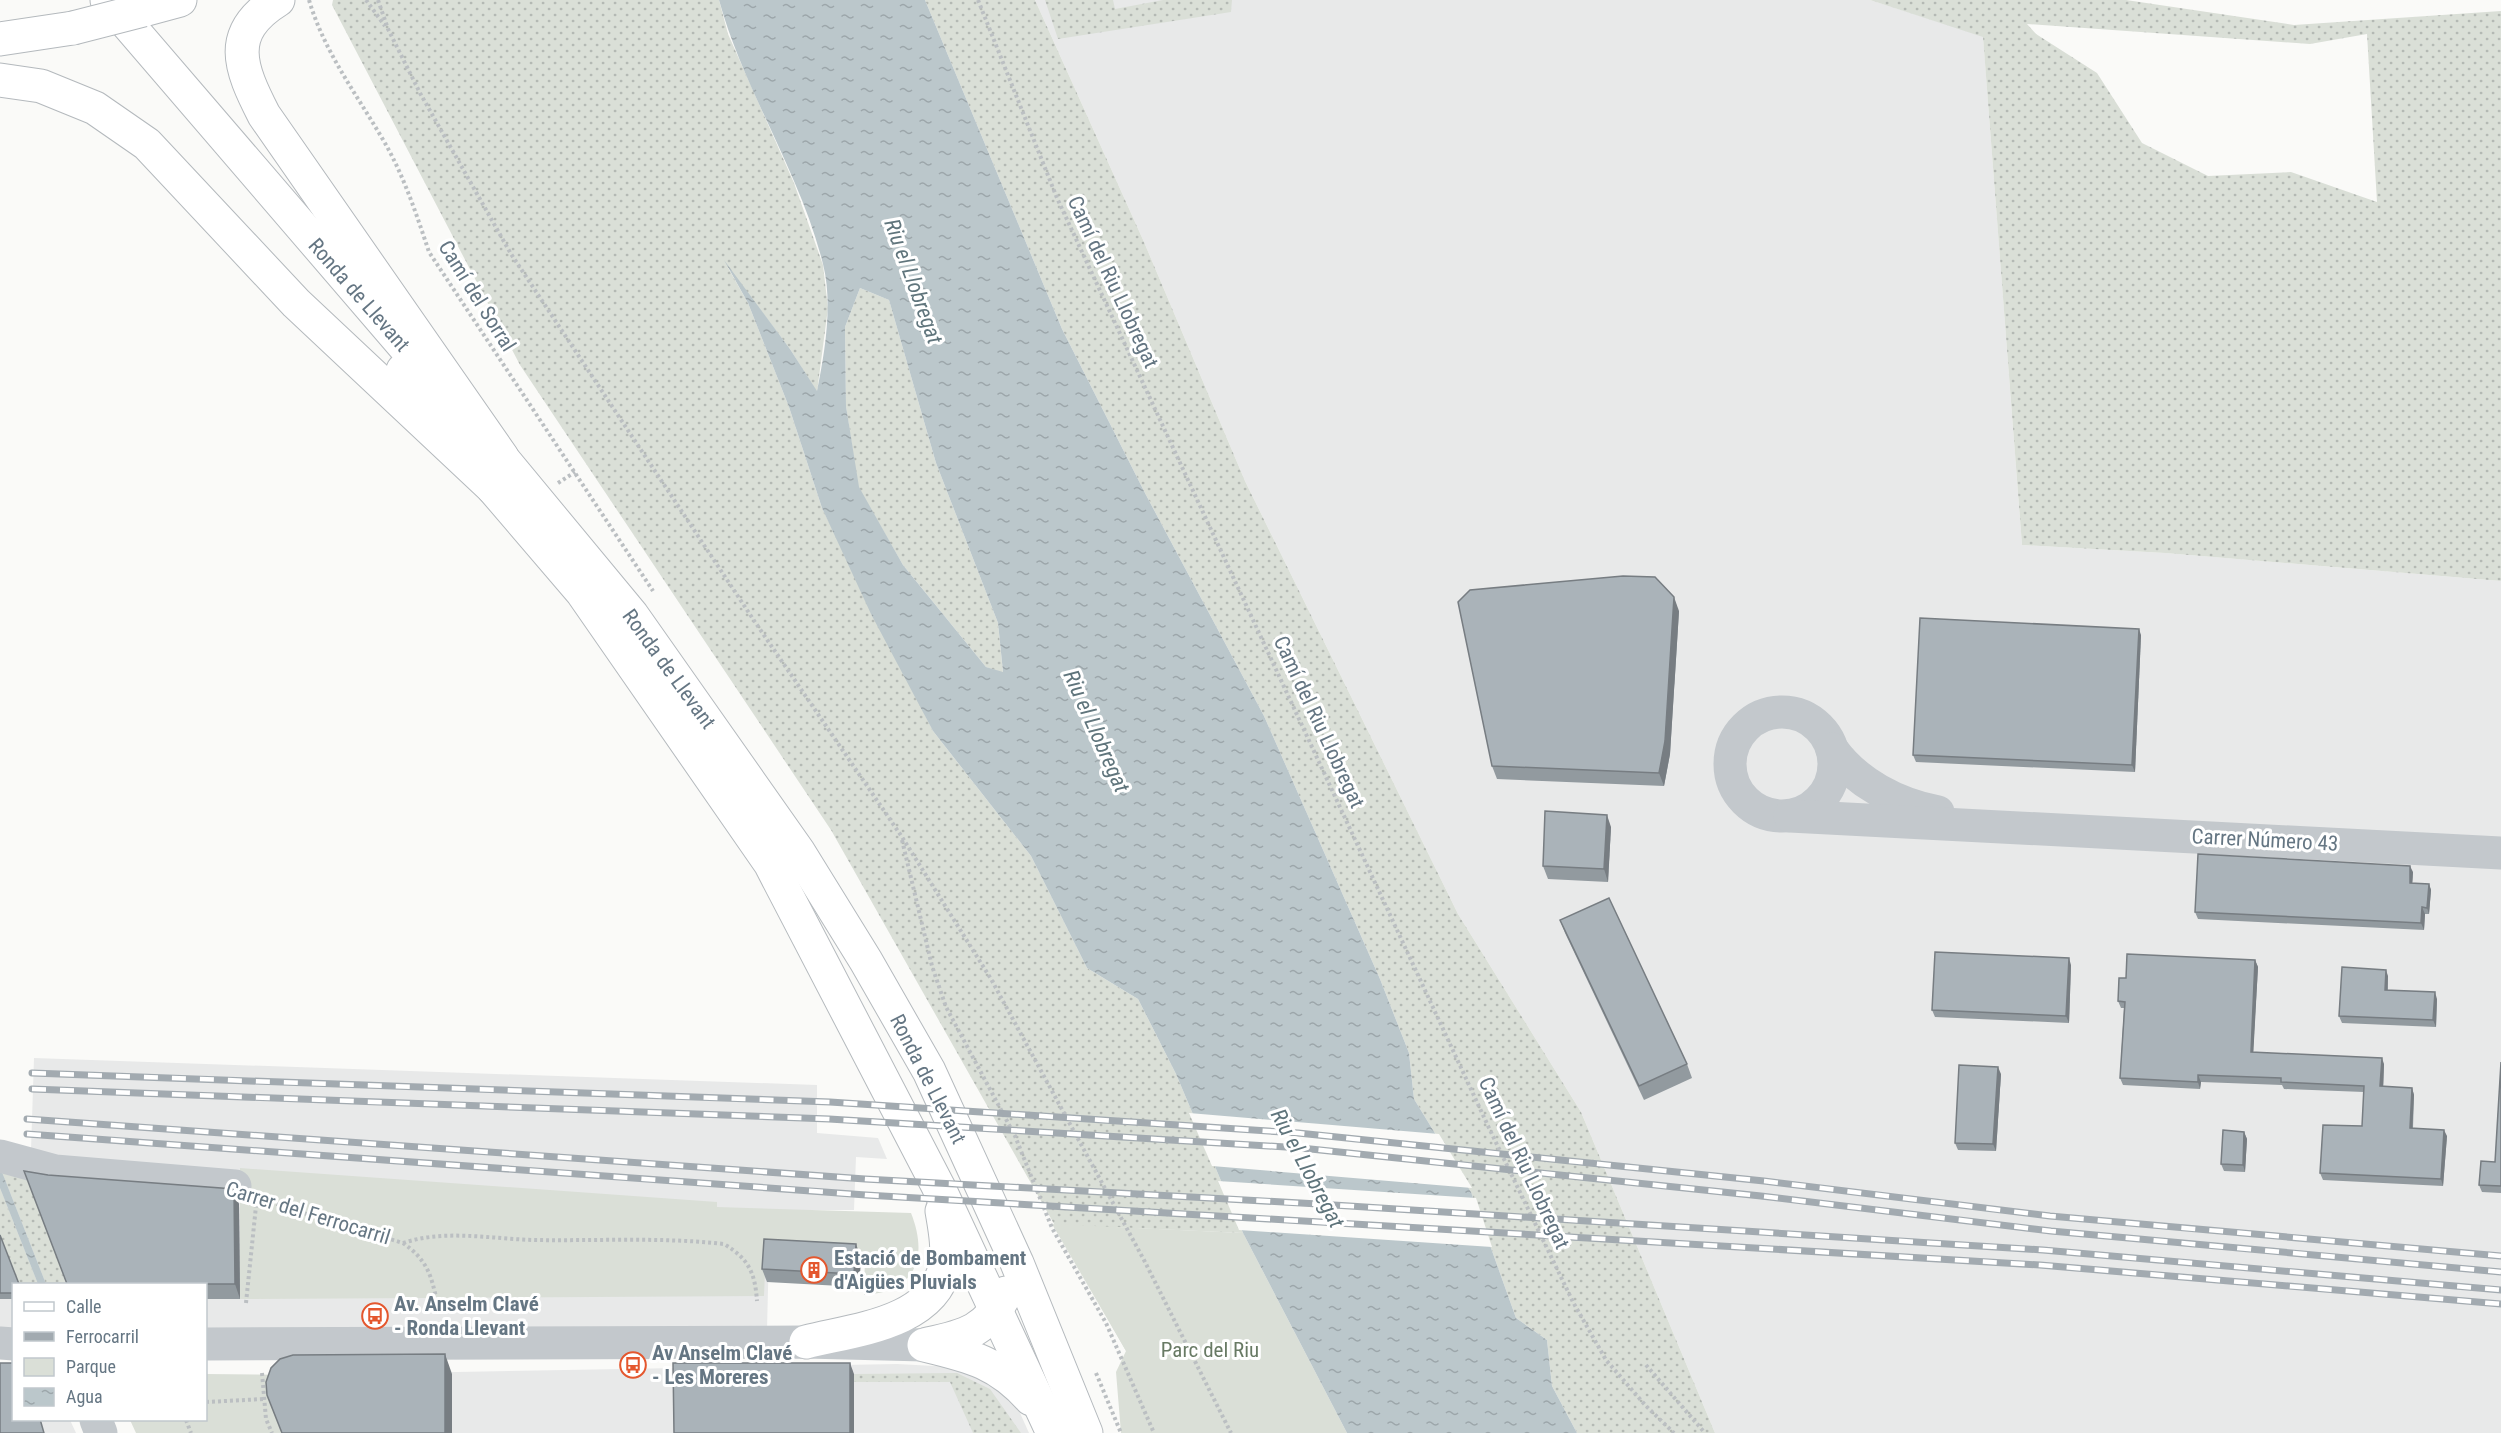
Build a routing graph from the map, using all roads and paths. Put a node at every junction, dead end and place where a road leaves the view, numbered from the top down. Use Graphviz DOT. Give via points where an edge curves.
graph roads {
  1 [pos="107,0"];
  2 [pos="180,0"];
  3 [pos="278,0"];
  4 [pos="309,0"];
  5 [pos="366,0"];
  6 [pos="378,0"];
  7 [pos="978,0"];
  8 [pos="79,14"];
  9 [pos="387,30"];
  10 [pos="0,39"];
  11 [pos="0,80"];
  12 [pos="498,473"];
  13 [pos="633,561"];
  14 [pos="1832,749"];
  15 [pos="1790,816"];
  16 [pos="2028,827"];
  17 [pos="902,837"];
  18 [pos="2501,853"];
  19 [pos="0,1156"];
  20 [pos="939,1186"];
  21 [pos="247,1191"];
  22 [pos="402,1243"];
  23 [pos="1017,1263"];
  24 [pos="757,1301"];
  25 [pos="437,1302"];
  26 [pos="246,1303"];
  27 [pos="997,1311"];
  28 [pos="806,1342"];
  29 [pos="207,1344"];
  30 [pos="924,1345"];
  31 [pos="1646,1365"];
  32 [pos="262,1366"];
  33 [pos="264,1399"];
  34 [pos="207,1402"];
  35 [pos="1049,1423"];
  36 [pos="272,1433"];
  37 [pos="1086,1433"];
  38 [pos="1154,1433"];
  39 [pos="1231,1433"];
  40 [pos="1674,1433"];
  41 [pos="1705,1433"];
  1 -- 12 [label="main road, Ronda de Llevant" via="336,269"];
  2 -- 8 [label="main road, bridge" via="143,10"];
  3 -- 12 [label="main road" via="258,12 243,41 248,84 264,115"];
  4 -- 13 [label="path, Camí del Sorral" via="315,21 343,76 388,149 429,252"];
  5 -- 9 [label="path"];
  6 -- 9 [label="path"];
  7 -- 40 [label="path, Camí del Riu Llobregat" via="1057,198 1563,1281 1606,1360"];
  8 -- 10 [label="main road"];
  8 -- 12 [label="main road, Ronda de Llevant"];
  9 -- 17 [label="path" via="511,254 754,622"];
  11 -- 12 [label="main road" via="41,86 95,108 147,144 296,303"];
  12 -- 20 [label="main road, Ronda de Llevant" via="770,863"];
  12 -- 23 [label="main road, Ronda de Llevant" via="632,615 798,851 929,1071"];
  14 -- 15 [label="street" via="1834,767 1826,792 1807,810"];
  14 -- 15 [label="street" via="1824,733 1811,721 1786,712 1761,716 1746,725 1735,739 1729,765 1736,791 1755,810 1772,816"];
  14 -- 16 [label="street, Carrer Número 43" via="1854,774 1898,800 1926,810"];
  15 -- 16 [label="street, Carrer Número 43"];
  16 -- 18 [label="street, Carrer Número 43"];
  17 -- 38 [label="path" via="932,966 946,1007 1015,1136 1052,1228 1106,1323"];
  17 -- 39 [label="path" via="991,979 1144,1260"];
  19 -- 21 [label="street, Carrer del Ferrocarril" via="55,1171"];
  20 -- 27 [label="main road, Ronda de Llevant"];
  20 -- 28 [label="main road" via="946,1258 938,1284 928,1298 890,1320"];
  21 -- 22 [label="path, Carrer del Ferrocarril" via="287,1208"];
  21 -- 26 [label="path" via="254,1213"];
  22 -- 24 [label="path" via="444,1235 724,1244 749,1264 756,1279"];
  22 -- 25 [label="path, Carrer del Ferrocarril" via="415,1252 430,1272"];
  23 -- 27 [label="main road"];
  23 -- 37 [label="main road, Ronda de Llevant"];
  27 -- 30 [label="main road" via="966,1335"];
  27 -- 35 [label="main road, Ronda de Llevant"];
  28 -- 29 [label="street"];
  28 -- 30 [label="street"];
  30 -- 35 [label="main road" via="978,1358 999,1369 1018,1383"];
  31 -- 41 [label="path"];
  32 -- 33 [label="path"];
  33 -- 34 [label="path"];
  33 -- 36 [label="path"];
}
